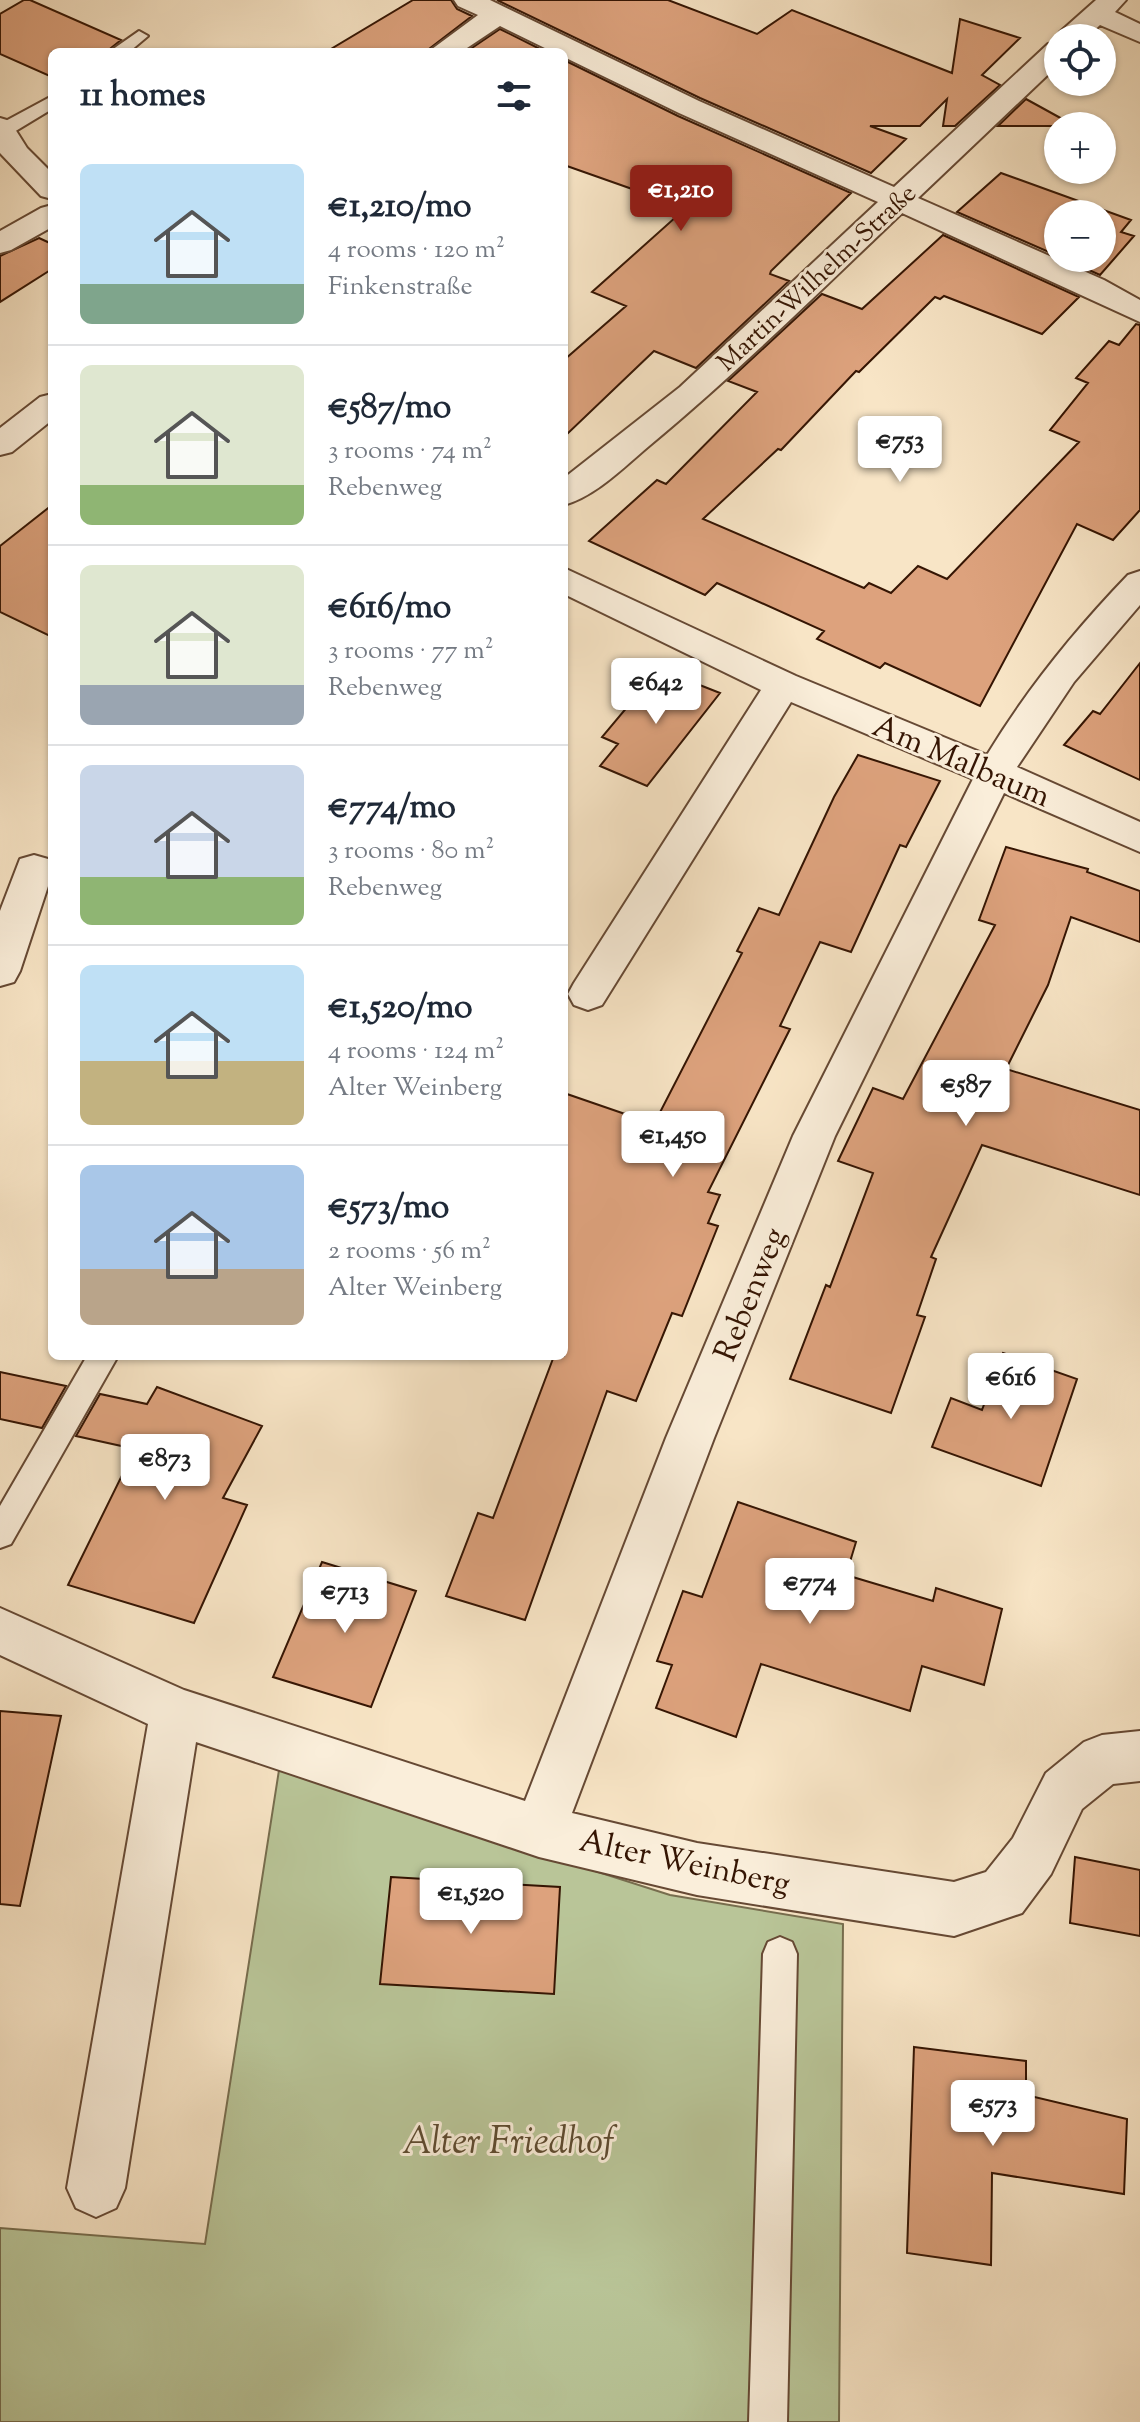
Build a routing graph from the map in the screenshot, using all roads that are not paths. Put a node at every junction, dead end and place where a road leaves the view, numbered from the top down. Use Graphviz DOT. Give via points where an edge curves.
graph roads {
  1 [pos="468,0"];
  2 [pos="1104,7"];
  3 [pos="496,16"];
  4 [pos="1085,24"];
  5 [pos="1140,34"];
  6 [pos="139,36"];
  7 [pos="123,48"];
  8 [pos="448,48"];
  9 [pos="566,48"];
  10 [pos="568,49"];
  11 [pos="1044,63"];
  12 [pos="48,104"];
  13 [pos="4,142"];
  14 [pos="48,186"];
  15 [pos="898,201"];
  16 [pos="48,216"];
  17 [pos="0,244"];
  18 [pos="1140,313"];
  19 [pos="48,407"];
  20 [pos="0,445"];
  21 [pos="568,491"];
  22 [pos="568,582"];
  23 [pos="1140,583"];
  24 [pos="783,685"];
  25 [pos="995,773"];
  26 [pos="1140,838"];
  27 [pos="43,863"];
  28 [pos="0,902"];
  29 [pos="0,971"];
  30 [pos="588,994"];
  31 [pos="101,1360"];
  32 [pos="0,1534"];
  33 [pos="0,1631"];
  34 [pos="176,1711"];
  35 [pos="1140,1756"];
  36 [pos="539,1831"];
  37 [pos="780,1954"];
  38 [pos="96,2188"];
  39 [pos="768,2422"];
  1 -- 3 [label="street"];
  2 -- 4 [label="street"];
  2 -- 5 [label="street"];
  3 -- 8 [label="street"];
  3 -- 9 [label="street"];
  6 -- 7 [label="lane"];
  10 -- 15 [label="street"];
  11 -- 15 [label="street, Martin-Wilhelm-Straße"];
  12 -- 13 [label="lane"];
  13 -- 14 [label="street"];
  15 -- 18 [label="street"];
  15 -- 21 [label="street, Martin-Wilhelm-Straße" via="692,394"];
  16 -- 17 [label="street"];
  19 -- 20 [label="street"];
  22 -- 24 [label="street, Am Malbaum"];
  23 -- 25 [label="street, Rebenweg" via="1027,717"];
  24 -- 25 [label="street, Am Malbaum"];
  24 -- 30 [label="street"];
  25 -- 26 [label="street, Am Malbaum"];
  25 -- 36 [label="street, Rebenweg" via="814,1136 690,1438"];
  27 -- 28 [label="street"];
  27 -- 29 [label="street"];
  31 -- 32 [label="lane"];
  33 -- 34 [label="street, Alter Weinberg"];
  34 -- 36 [label="street, Alter Weinberg"];
  34 -- 38 [label="street"];
  35 -- 36 [label="street, Alter Weinberg" via="1102,1760 1064,1791 1032,1856 1003,1894 954,1909 697,1869"];
  37 -- 39 [label="lane"];
}
